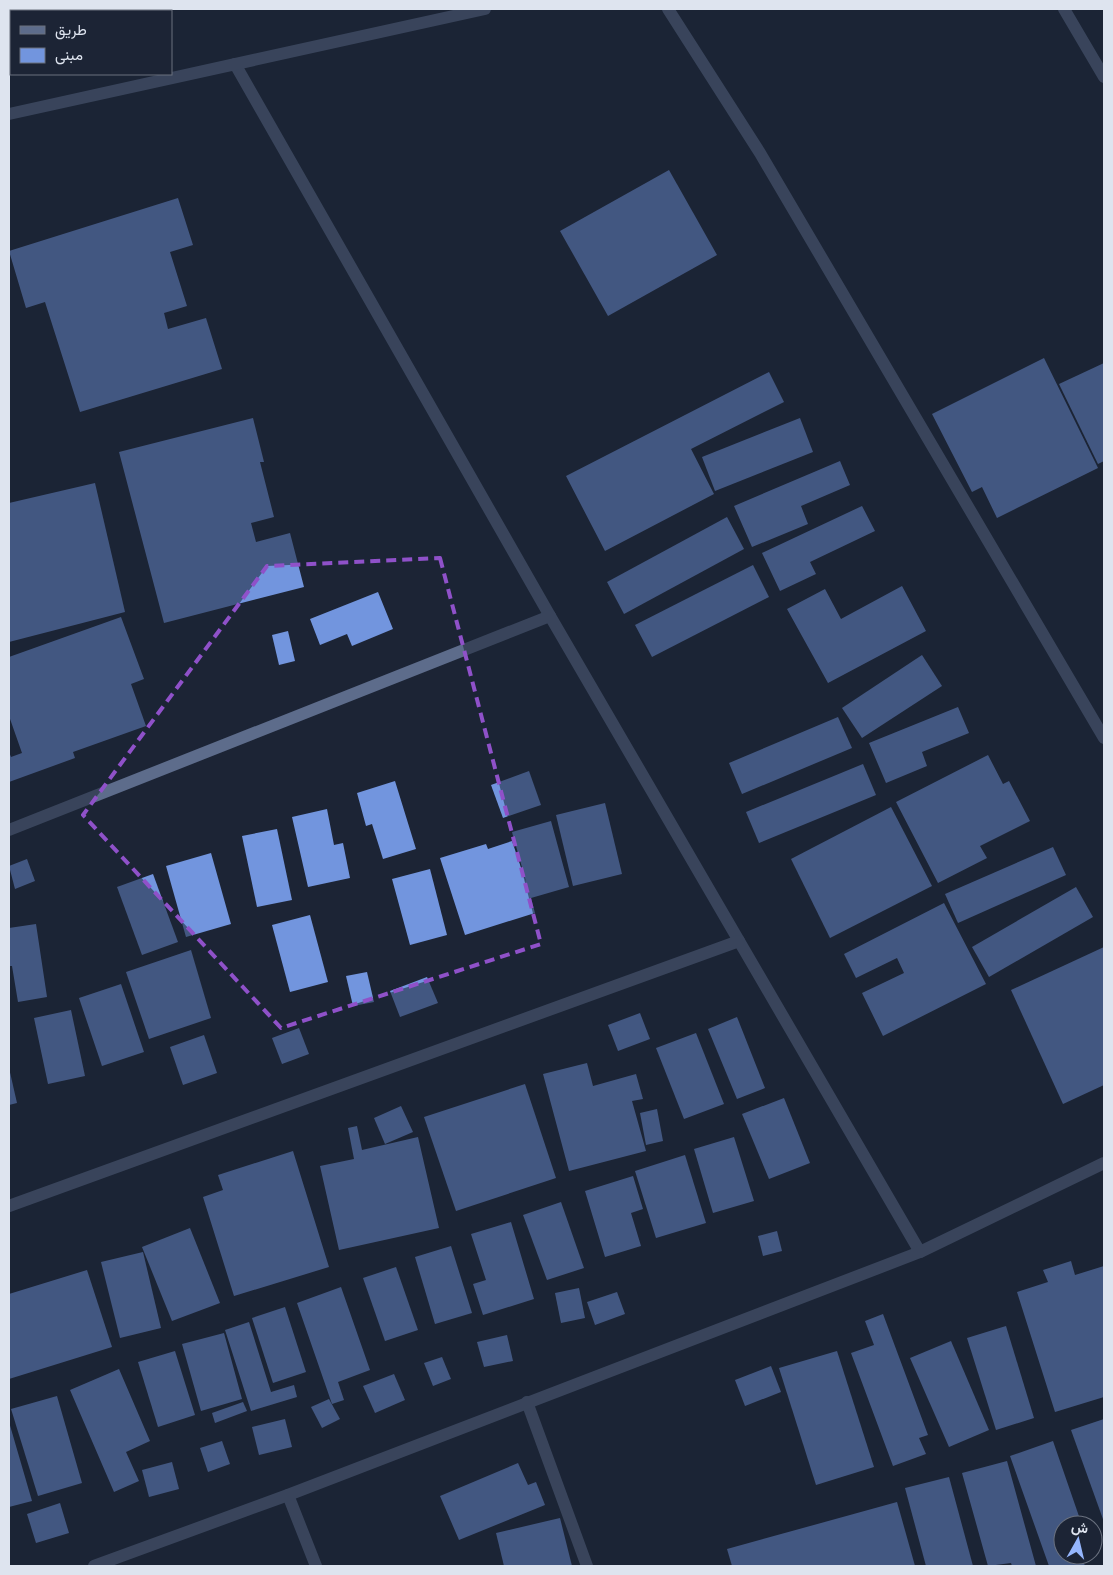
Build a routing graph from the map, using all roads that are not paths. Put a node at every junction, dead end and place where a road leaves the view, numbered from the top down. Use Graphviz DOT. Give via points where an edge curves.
graph roads {
  1 [pos="485,9"];
  2 [pos="668,9"];
  3 [pos="1064,9"];
  4 [pos="235,64"];
  5 [pos="1104,77"];
  6 [pos="9,114"];
  7 [pos="550,616"];
  8 [pos="1104,738"];
  9 [pos="9,830"];
  10 [pos="739,941"];
  11 [pos="1104,1163"];
  12 [pos="9,1206"];
  13 [pos="920,1252"];
  14 [pos="527,1402"];
  15 [pos="288,1495"];
  16 [pos="94,1566"];
  17 [pos="316,1566"];
  18 [pos="587,1566"];
  1 -- 4 [label="street"];
  2 -- 8 [label="street" via="765,162"];
  3 -- 5 [label="street"];
  4 -- 6 [label="street"];
  4 -- 7 [label="street"];
  7 -- 9 [label="street"];
  7 -- 10 [label="street"];
  10 -- 12 [label="street"];
  10 -- 13 [label="street"];
  11 -- 13 [label="street"];
  13 -- 14 [label="street"];
  14 -- 15 [label="street"];
  14 -- 18 [label="street"];
  15 -- 16 [label="street"];
  15 -- 17 [label="street"];
}
